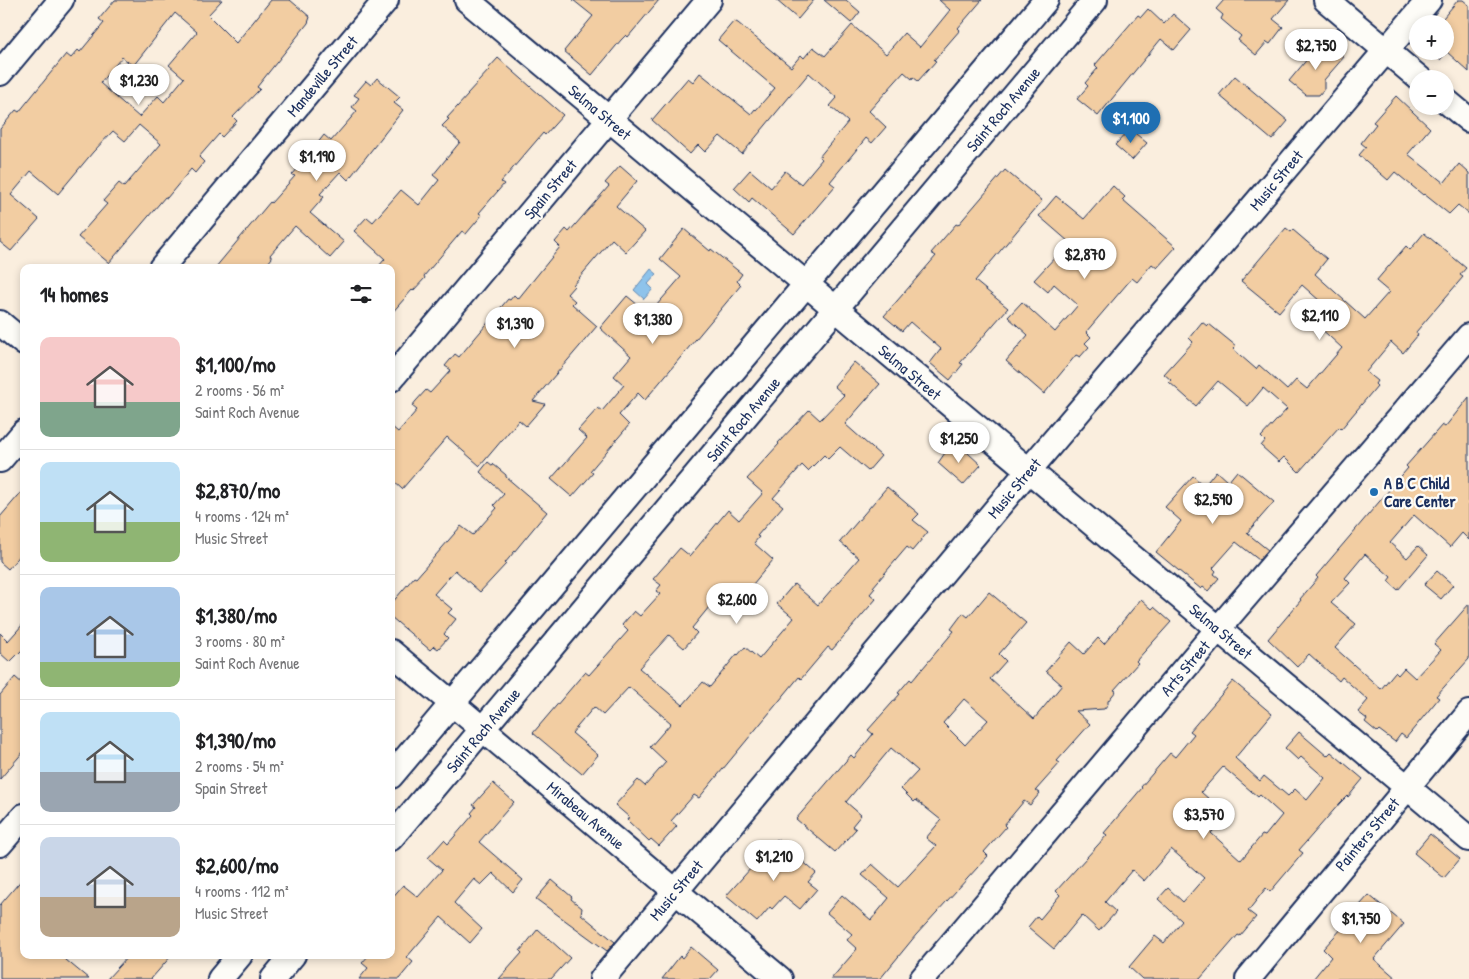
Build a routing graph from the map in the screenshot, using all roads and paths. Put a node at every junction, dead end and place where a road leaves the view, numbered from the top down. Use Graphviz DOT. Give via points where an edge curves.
graph roads {
  1 [pos="61,0"];
  2 [pos="386,0"];
  3 [pos="467,0"];
  4 [pos="709,0"];
  5 [pos="1046,0"];
  6 [pos="1094,0"];
  7 [pos="1326,0"];
  8 [pos="1428,0"];
  9 [pos="1386,51"];
  10 [pos="1409,70"];
  11 [pos="0,73"];
  12 [pos="1454,108"];
  13 [pos="609,119"];
  14 [pos="1469,120"];
  15 [pos="164,264"];
  16 [pos="806,284"];
  17 [pos="835,309"];
  18 [pos="0,323"];
  19 [pos="1469,336"];
  20 [pos="20,340"];
  21 [pos="395,374"];
  22 [pos="20,437"];
  23 [pos="0,460"];
  24 [pos="1028,470"];
  25 [pos="1218,629"];
  26 [pos="395,655"];
  27 [pos="453,704"];
  28 [pos="1469,714"];
  29 [pos="483,729"];
  30 [pos="395,771"];
  31 [pos="1406,787"];
  32 [pos="20,821"];
  33 [pos="395,833"];
  34 [pos="1469,839"];
  35 [pos="0,844"];
  36 [pos="675,890"];
  37 [pos="237,959"];
  38 [pos="290,959"];
  39 [pos="220,979"];
  40 [pos="273,979"];
  41 [pos="602,979"];
  42 [pos="780,979"];
  43 [pos="922,979"];
  44 [pos="1248,979"];
  1 -- 11 [label="street"];
  2 -- 15 [label="street, Mandeville Street"];
  3 -- 13 [label="street, Selma Street"];
  4 -- 13 [label="street, Spain Street"];
  5 -- 16 [label="street"];
  6 -- 17 [label="street, Saint Roch Avenue"];
  7 -- 9 [label="street"];
  8 -- 9 [label="street, Music Street"];
  9 -- 10 [label="street"];
  9 -- 24 [label="street, Music Street"];
  12 -- 14 [label="street"];
  13 -- 16 [label="street, Selma Street"];
  13 -- 21 [label="street, Spain Street"];
  16 -- 17 [label="street, Selma Street"];
  16 -- 27 [label="street"];
  17 -- 24 [label="street, Selma Street"];
  17 -- 29 [label="street, Saint Roch Avenue"];
  18 -- 20 [label="street"];
  19 -- 25 [label="street, Arts Street"];
  22 -- 23 [label="street"];
  24 -- 25 [label="street, Selma Street"];
  24 -- 36 [label="street, Music Street"];
  25 -- 31 [label="street, Selma Street"];
  25 -- 43 [label="street, Arts Street"];
  26 -- 27 [label="street, Mirabeau Avenue"];
  27 -- 29 [label="street, Mirabeau Avenue"];
  27 -- 30 [label="street"];
  28 -- 31 [label="street, Painters Street"];
  29 -- 33 [label="street, Saint Roch Avenue"];
  29 -- 36 [label="street, Mirabeau Avenue"];
  31 -- 34 [label="street, Selma Street"];
  31 -- 44 [label="street, Painters Street"];
  32 -- 35 [label="street"];
  36 -- 41 [label="street, Music Street"];
  36 -- 42 [label="street, Mirabeau Avenue"];
  37 -- 39 [label="street"];
  38 -- 40 [label="street"];
}
